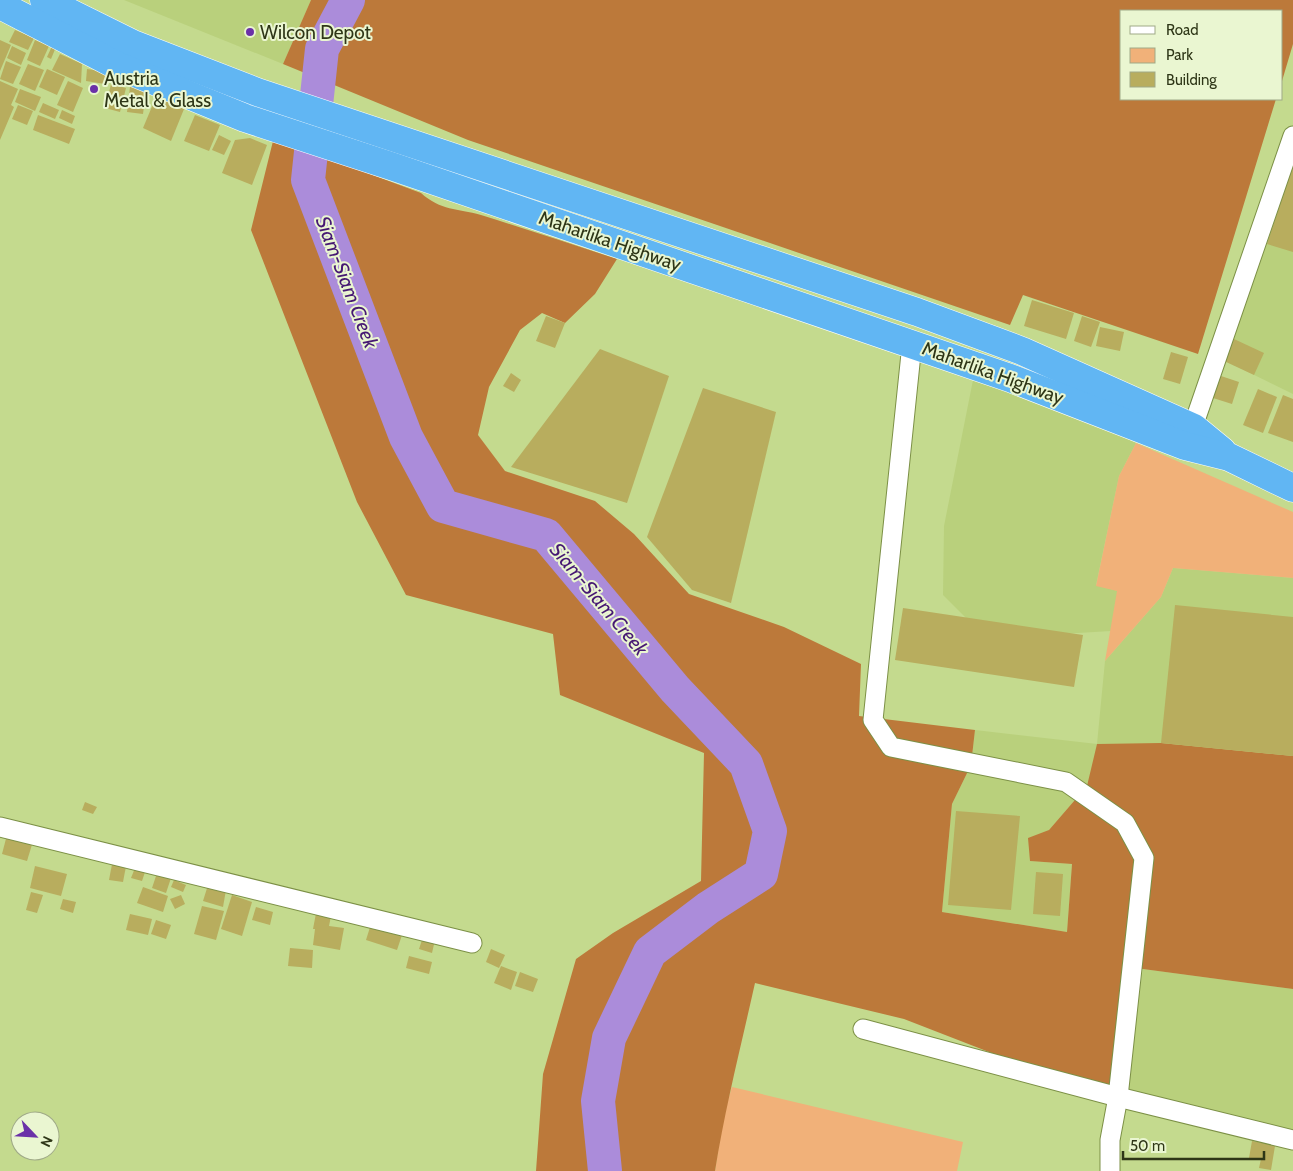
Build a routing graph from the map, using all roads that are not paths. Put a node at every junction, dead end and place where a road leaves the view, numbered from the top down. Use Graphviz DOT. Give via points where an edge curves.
graph roads {
  1 [pos="44,0"];
  2 [pos="0,5"];
  3 [pos="1293,136"];
  4 [pos="912,344"];
  5 [pos="1189,437"];
  6 [pos="1293,488"];
  7 [pos="0,827"];
  8 [pos="472,943"];
  9 [pos="863,1029"];
  10 [pos="1118,1097"];
  11 [pos="1293,1140"];
  12 [pos="1110,1171"];
  1 -- 5 [label="highway, Maharlika Highway" via="133,44 257,92 917,312 1022,351"];
  2 -- 4 [label="highway, Maharlika Highway" via="118,66 245,118"];
  3 -- 5 [label="street"];
  4 -- 5 [label="highway, Maharlika Highway"];
  4 -- 10 [label="street" via="873,720 891,747 1066,782 1125,823 1144,858"];
  5 -- 6 [label="highway, Maharlika Highway"];
  7 -- 8 [label="street"];
  9 -- 10 [label="street"];
  10 -- 11 [label="street"];
  10 -- 12 [label="street" via="1110,1140"];
}
